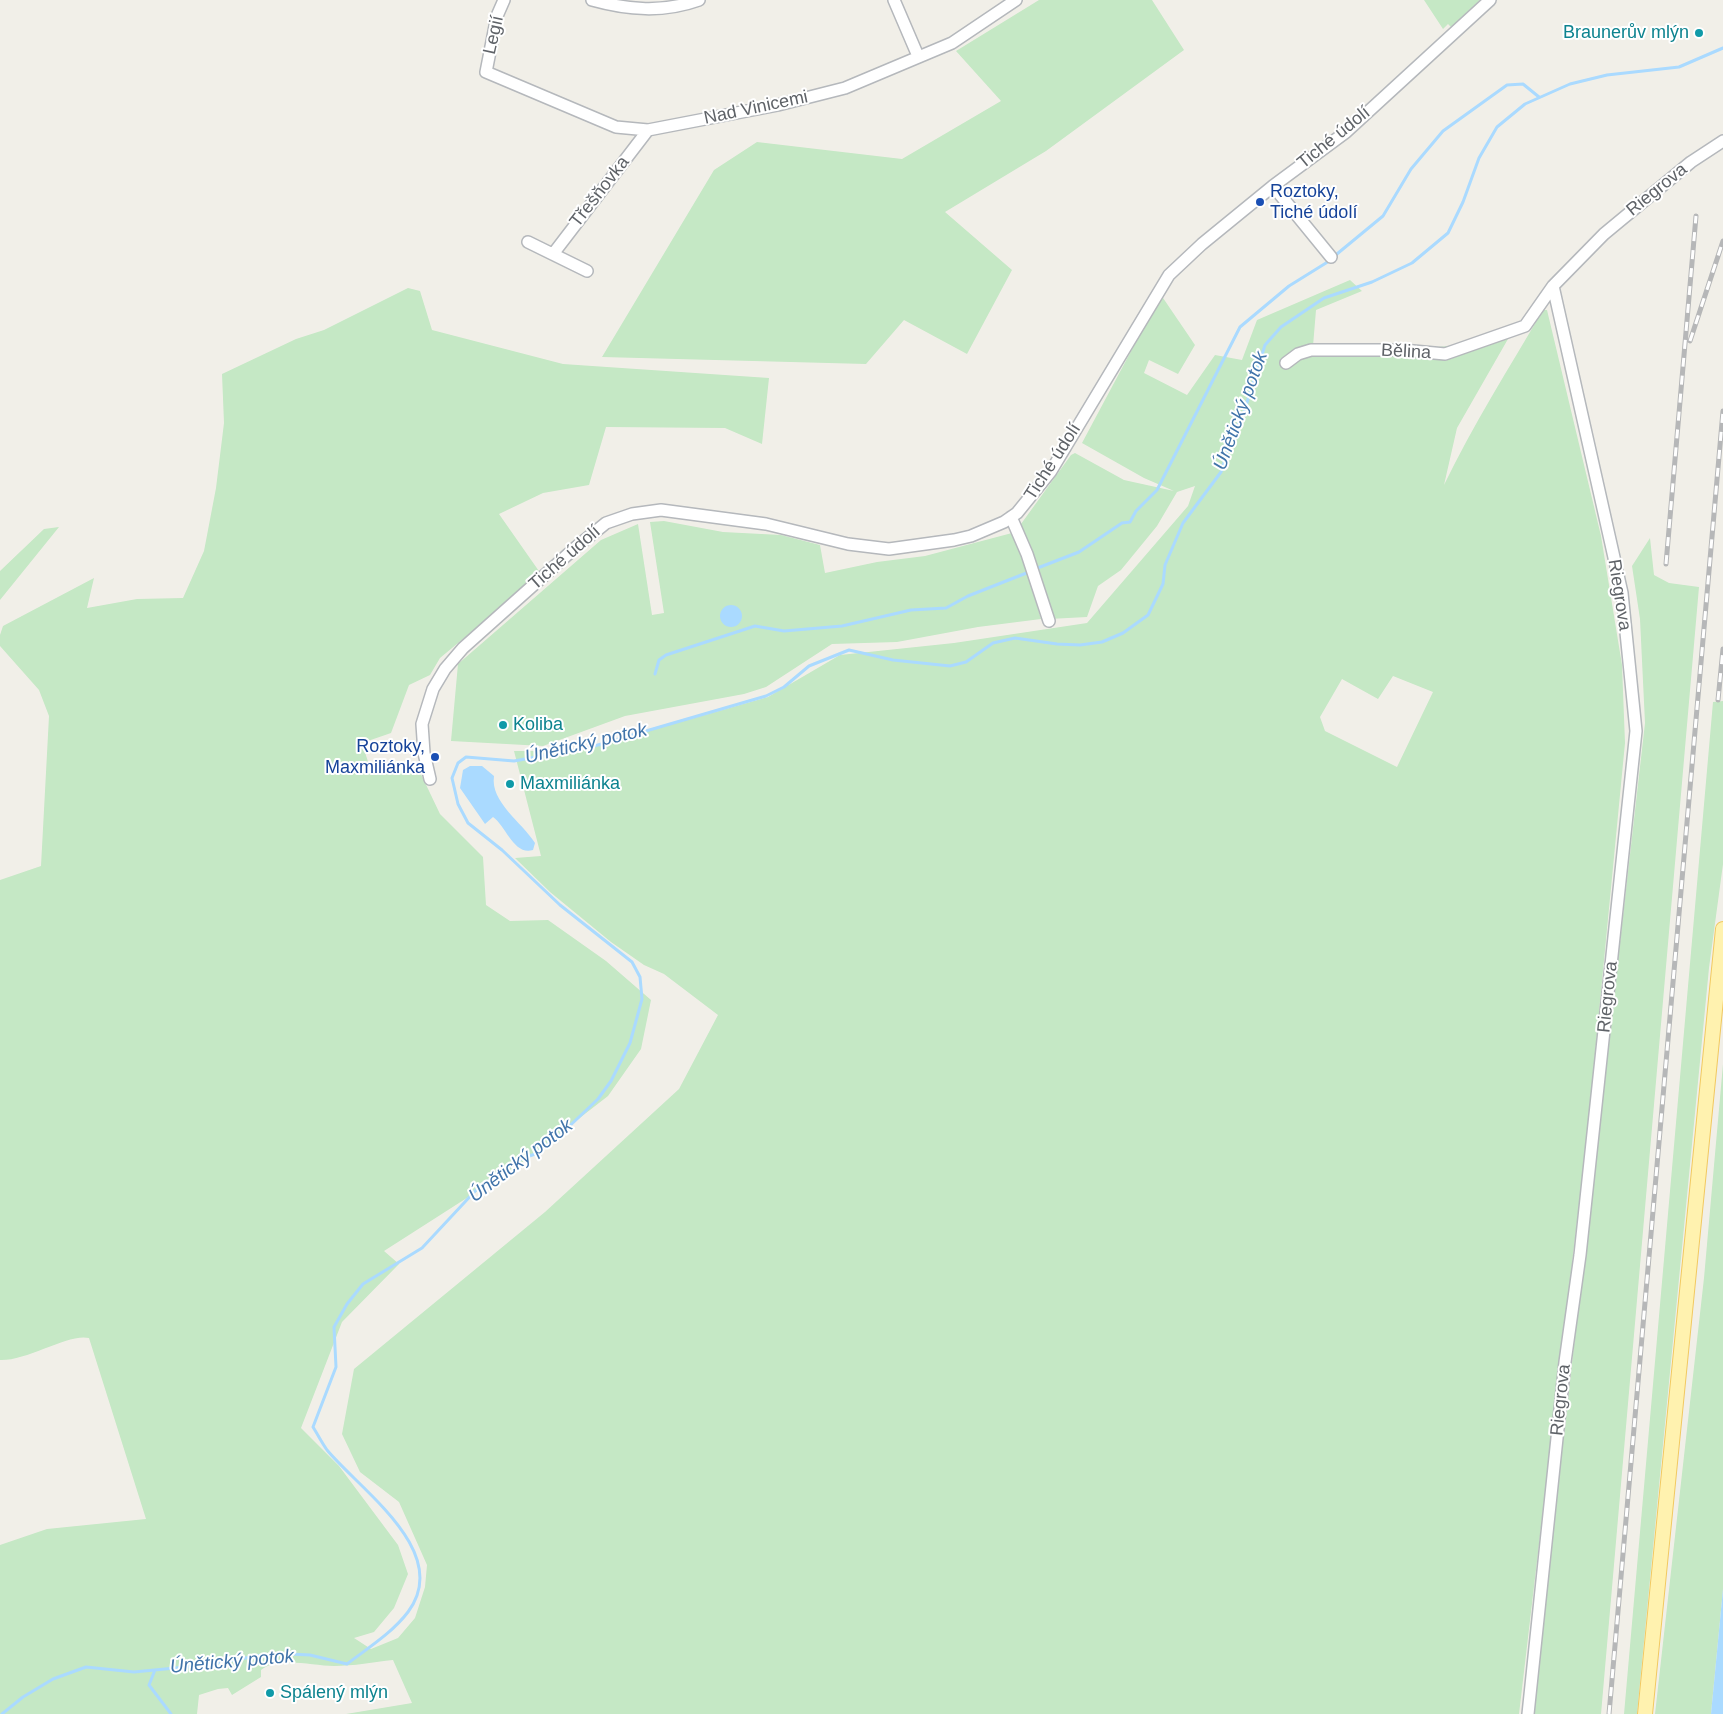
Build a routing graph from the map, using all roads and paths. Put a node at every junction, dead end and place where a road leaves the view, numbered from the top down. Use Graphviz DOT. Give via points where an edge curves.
graph roads {
  1 [pos="504,0"];
  2 [pos="592,0"];
  3 [pos="700,0"];
  4 [pos="894,0"];
  5 [pos="1016,0"];
  6 [pos="1490,0"];
  7 [pos="918,56"];
  8 [pos="486,72"];
  9 [pos="648,130"];
  10 [pos="1723,141"];
  11 [pos="1273,186"];
  12 [pos="528,242"];
  13 [pos="553,254"];
  14 [pos="1331,257"];
  15 [pos="587,271"];
  16 [pos="1553,286"];
  17 [pos="1524,326"];
  18 [pos="1286,363"];
  19 [pos="1010,517"];
  20 [pos="1049,621"];
  21 [pos="430,779"];
  22 [pos="1723,929"];
  23 [pos="1528,1714"];
  24 [pos="1645,1714"];
  1 -- 8 [label="street, Legií" via="497,16"];
  2 -- 3 [label="street" via="619,8 652,10"];
  4 -- 7 [label="street"];
  5 -- 7 [label="street, Nad Vinicemi" via="952,43"];
  6 -- 11 [label="street, Tiché údolí" via="1346,132"];
  7 -- 9 [label="street, Nad Vinicemi" via="845,88 778,105"];
  8 -- 9 [label="street, Nad Vinicemi" via="616,127"];
  9 -- 13 [label="street, Třešňovka"];
  10 -- 16 [label="street, Riegrova" via="1691,162 1604,234"];
  11 -- 14 [label="street"];
  11 -- 19 [label="street, Tiché údolí" via="1169,275 1051,471 1029,500"];
  12 -- 13 [label="street"];
  13 -- 15 [label="street"];
  16 -- 17 [label="street, Riegrova"];
  16 -- 23 [label="street, Riegrova" via="1622,593 1636,731"];
  17 -- 18 [label="street, Bělina" via="1445,354 1403,350 1311,350"];
  19 -- 20 [label="street" via="1027,554"];
  19 -- 21 [label="street, Tiché údolí" via="971,536 889,549 848,544 766,524 661,510 632,514 606,523 463,648 445,669 433,689 422,724"];
  22 -- 24 [label="main road"];
}
